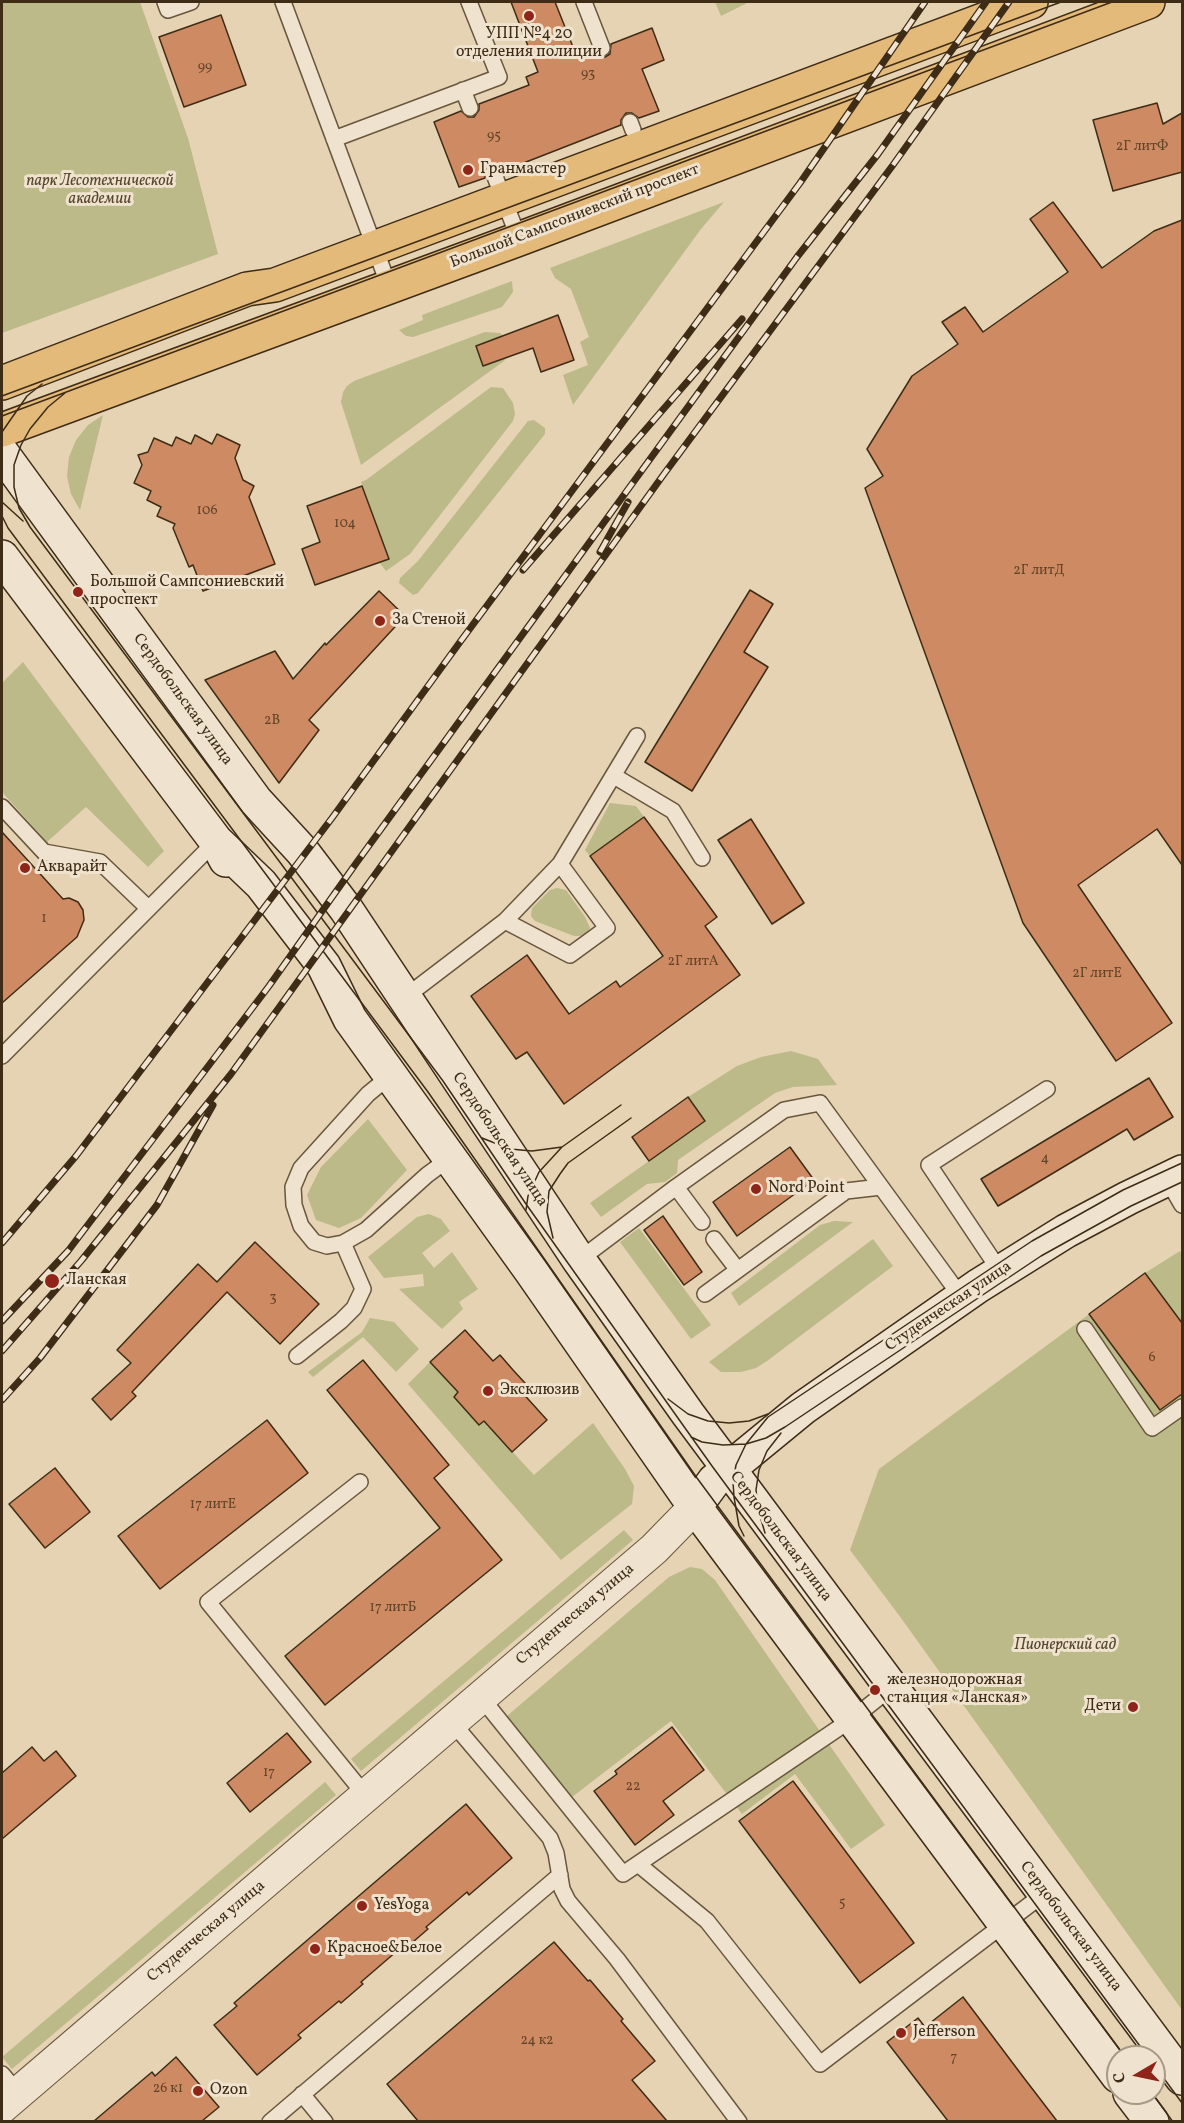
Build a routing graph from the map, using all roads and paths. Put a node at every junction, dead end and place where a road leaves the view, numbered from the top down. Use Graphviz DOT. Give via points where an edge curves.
graph roads {
  1 [pos="165,2"];
  2 [pos="191,2"];
  3 [pos="283,2"];
  4 [pos="469,2"];
  5 [pos="584,2"];
  6 [pos="1031,2"];
  7 [pos="1148,2"];
  8 [pos="602,48"];
  9 [pos="463,90"];
  10 [pos="470,108"];
  11 [pos="334,139"];
  12 [pos="499,187"];
  13 [pos="519,239"];
  14 [pos="375,248"];
  15 [pos="389,286"];
  16 [pos="2,383"];
  17 [pos="2,430"];
  18 [pos="2,453"];
  19 [pos="2,557"];
  20 [pos="637,736"];
  21 [pos="614,776"];
  22 [pos="2,807"];
  23 [pos="216,841"];
  24 [pos="702,858"];
  25 [pos="560,864"];
  26 [pos="148,908"];
  27 [pos="505,921"];
  28 [pos="399,991"];
  29 [pos="2,1056"];
  30 [pos="390,1076"];
  31 [pos="1047,1089"];
  32 [pos="450,1158"];
  33 [pos="1177,1186"];
  34 [pos="676,1187"];
  35 [pos="881,1187"];
  36 [pos="702,1222"];
  37 [pos="714,1239"];
  38 [pos="343,1243"];
  39 [pos="579,1260"];
  40 [pos="736,1269"];
  41 [pos="1000,1271"];
  42 [pos="705,1294"];
  43 [pos="962,1298"];
  44 [pos="1085,1329"];
  45 [pos="297,1356"];
  46 [pos="1182,1407"];
  47 [pos="728,1468"];
  48 [pos="360,1482"];
  49 [pos="695,1507"];
  50 [pos="892,1687"];
  51 [pos="480,1696"];
  52 [pos="852,1719"];
  53 [pos="451,1721"];
  54 [pos="366,1796"];
  55 [pos="638,1864"];
  56 [pos="560,1875"];
  57 [pos="1045,1893"];
  58 [pos="1005,1925"];
  59 [pos="1106,2060"];
  60 [pos="1182,2078"];
  61 [pos="7,2092"];
  62 [pos="302,2094"];
  63 [pos="1139,2105"];
  64 [pos="270,2121"];
  65 [pos="325,2121"];
  66 [pos="739,2121"];
  67 [pos="1152,2121"];
  1 -- 2 [label="lane" via="168,10"];
  3 -- 11 [label="lane"];
  4 -- 9 [label="lane" via="499,77"];
  5 -- 8 [label="lane"];
  6 -- 12 [label="main road"];
  7 -- 13 [label="main road, Большой Сампсониевский проспект"];
  9 -- 10 [label="lane"];
  9 -- 11 [label="lane"];
  11 -- 14 [label="lane"];
  12 -- 13 [label="lane"];
  12 -- 14 [label="main road"];
  13 -- 15 [label="main road, Большой Сампсониевский проспект"];
  14 -- 15 [label="lane"];
  14 -- 16 [label="main road" via="275,285 247,289"];
  15 -- 17 [label="main road, Большой Сампсониевский проспект"];
  18 -- 28 [label="main road, Сердобольская улица" via="256,801 290,864 332,918"];
  19 -- 23 [label="main road"];
  20 -- 21 [label="lane"];
  21 -- 24 [label="lane" via="673,811"];
  21 -- 25 [label="lane"];
  22 -- 26 [label="lane" via="44,852 100,862"];
  23 -- 26 [label="lane"];
  23 -- 30 [label="main road" via="261,884 324,966 350,1019"];
  25 -- 27 [label="lane"];
  25 -- 27 [label="lane" via="607,928 570,956"];
  26 -- 29 [label="lane"];
  27 -- 28 [label="lane"];
  28 -- 39 [label="main road, Сердобольская улица"];
  30 -- 32 [label="main road"];
  30 -- 38 [label="lane" via="368,1094 301,1168 293,1187 301,1226 314,1242 327,1246"];
  31 -- 41 [label="lane" via="929,1165"];
  32 -- 38 [label="lane" via="366,1230"];
  32 -- 49 [label="main road"];
  33 -- 41 [label="main road, Студенческая улица" via="1066,1231"];
  34 -- 35 [label="lane" via="784,1110 820,1103"];
  34 -- 36 [label="lane"];
  34 -- 39 [label="lane"];
  35 -- 40 [label="lane" via="846,1191"];
  35 -- 43 [label="lane"];
  37 -- 40 [label="lane"];
  38 -- 45 [label="lane" via="363,1289 354,1308"];
  39 -- 47 [label="main road, Сердобольская улица"];
  40 -- 42 [label="lane"];
  41 -- 43 [label="main road, Студенческая улица"];
  43 -- 47 [label="main road, Студенческая улица" via="803,1408"];
  44 -- 46 [label="lane" via="1152,1428"];
  47 -- 49 [label="main road, Студенческая улица"];
  47 -- 50 [label="main road, Сердобольская улица"];
  48 -- 54 [label="lane" via="208,1602"];
  49 -- 51 [label="street, Студенческая улица" via="654,1549"];
  49 -- 52 [label="main road"];
  50 -- 52 [label="lane"];
  50 -- 57 [label="main road, Сердобольская улица"];
  51 -- 53 [label="street, Студенческая улица"];
  51 -- 55 [label="lane" via="623,1874"];
  52 -- 55 [label="lane"];
  52 -- 58 [label="main road"];
  53 -- 54 [label="street, Студенческая улица"];
  53 -- 56 [label="lane" via="550,1838"];
  54 -- 61 [label="street, Студенческая улица"];
  55 -- 58 [label="lane" via="707,1921 820,2064"];
  56 -- 62 [label="lane"];
  56 -- 66 [label="lane" via="568,1901 617,1959"];
  57 -- 58 [label="lane"];
  57 -- 60 [label="main road, Сердобольская улица"];
  58 -- 59 [label="main road"];
  62 -- 64 [label="lane"];
  62 -- 65 [label="lane"];
  63 -- 67 [label="main road"];
}
